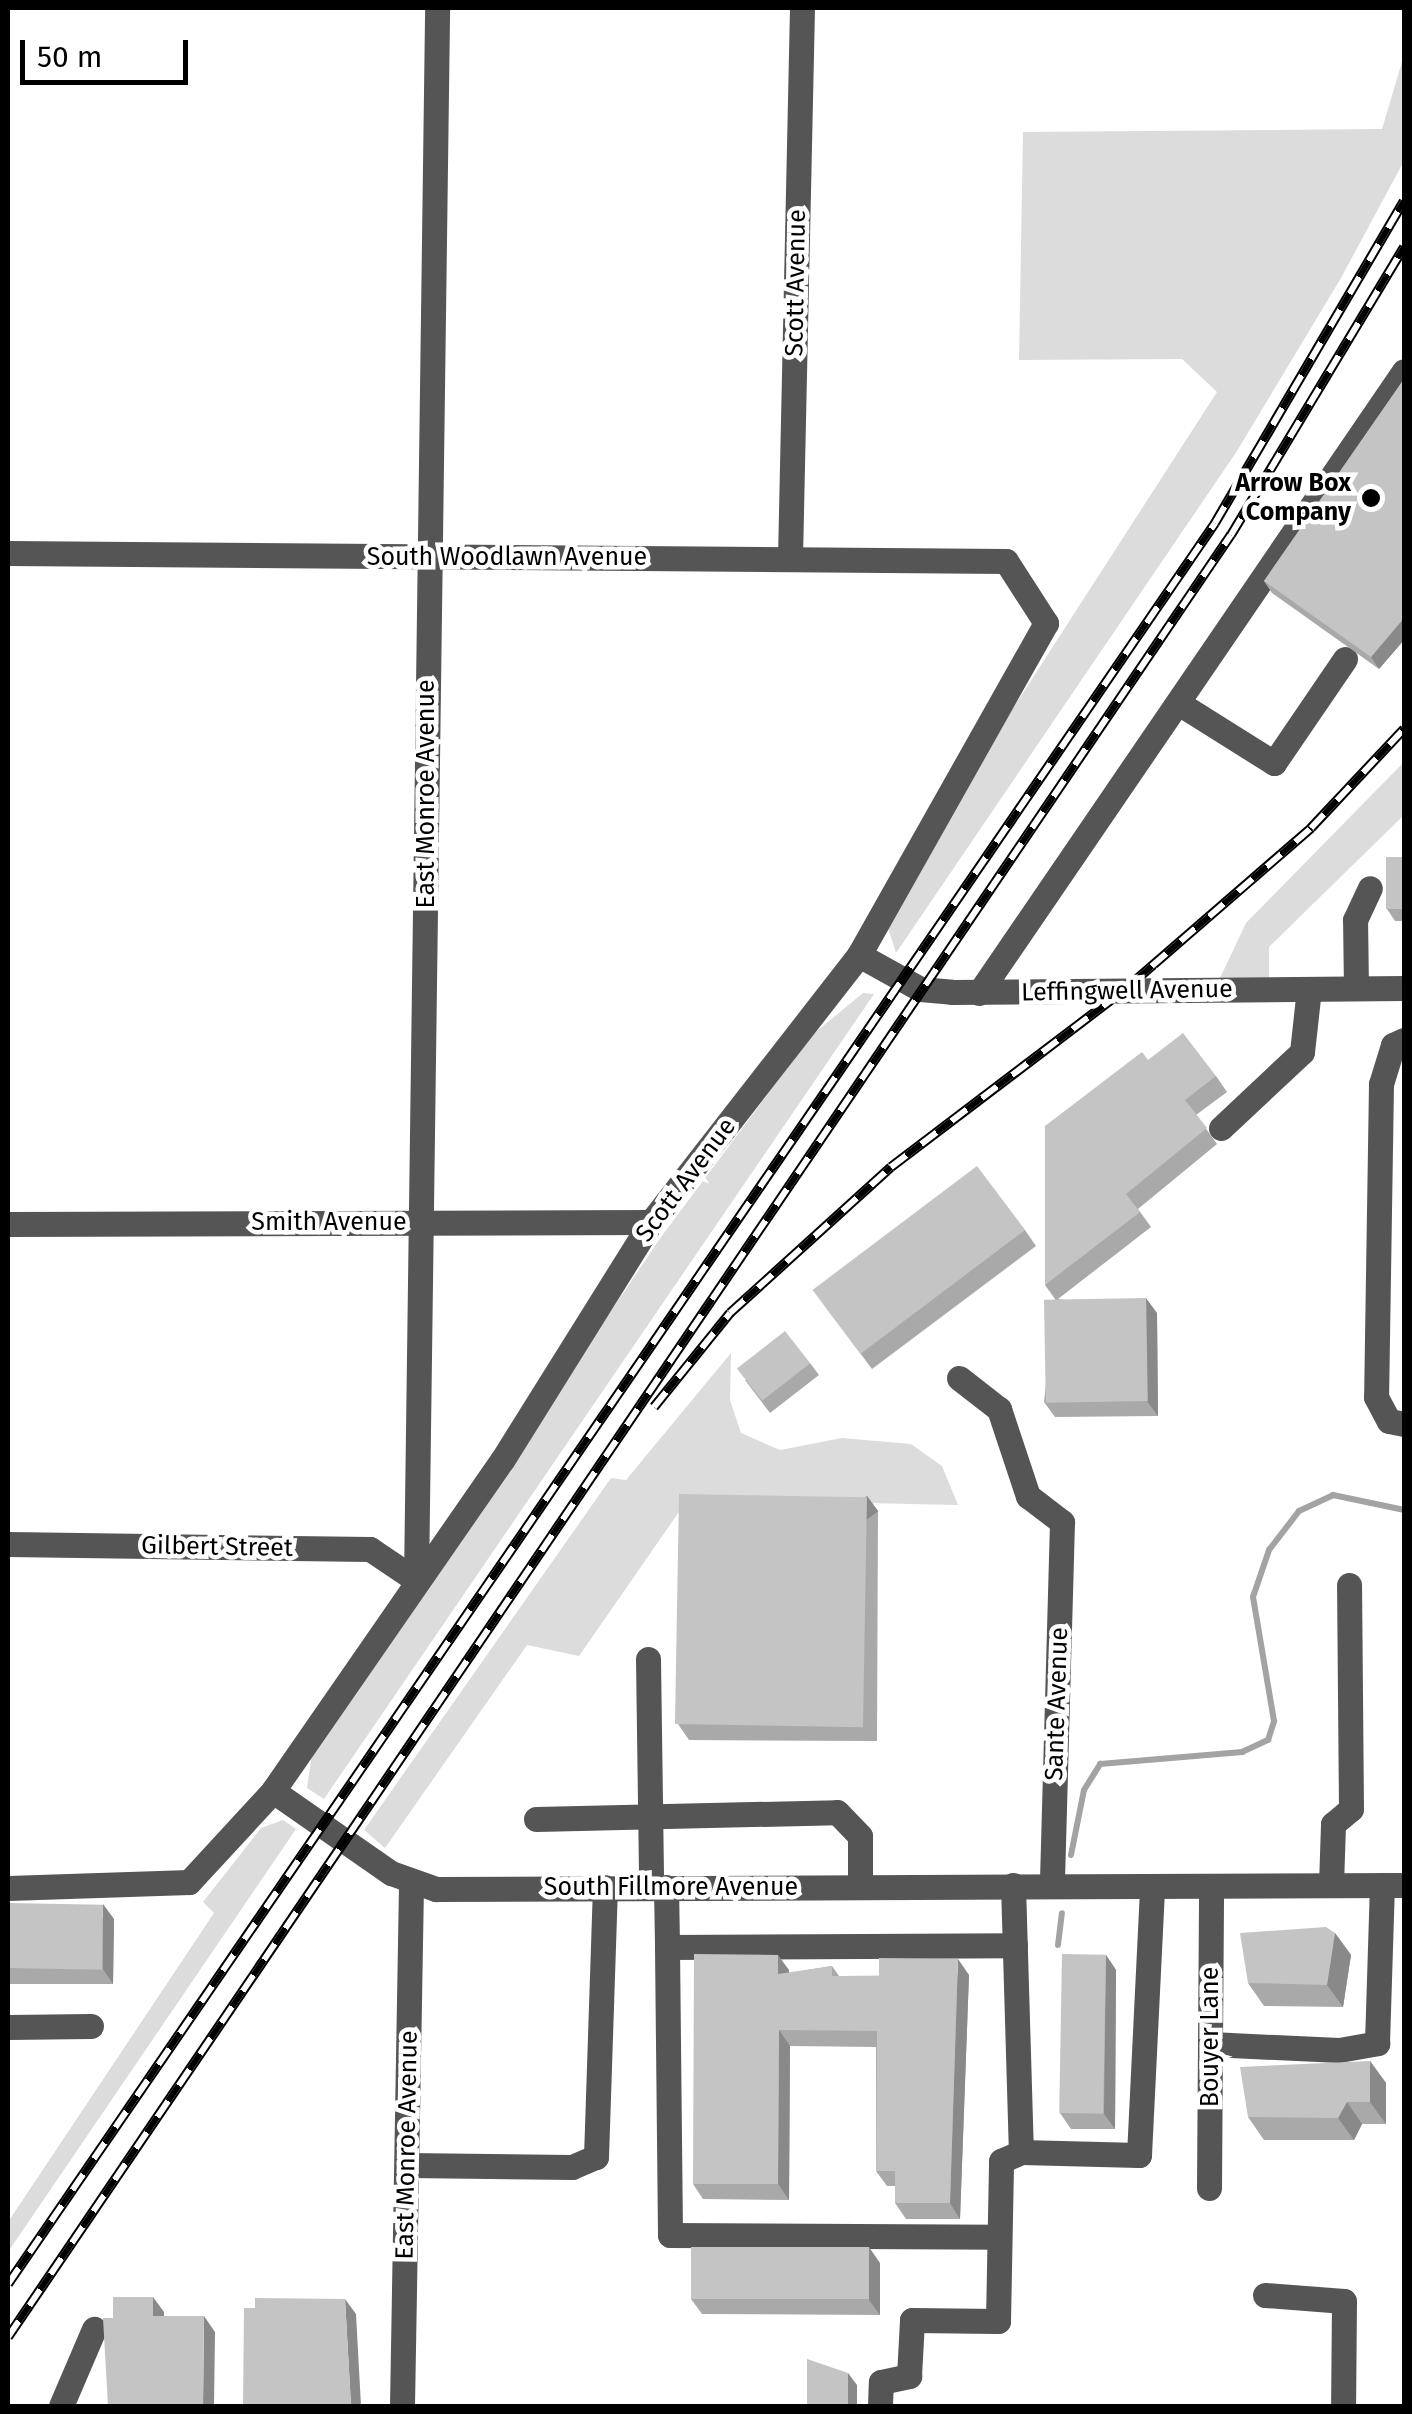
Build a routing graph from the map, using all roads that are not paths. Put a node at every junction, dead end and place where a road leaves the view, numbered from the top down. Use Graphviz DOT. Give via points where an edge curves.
graph roads {
  1 [pos="437,8"];
  2 [pos="802,8"];
  3 [pos="1404,371"];
  4 [pos="8,553"];
  5 [pos="428,558"];
  6 [pos="790,558"];
  7 [pos="1006,560"];
  8 [pos="1345,659"];
  9 [pos="1180,704"];
  10 [pos="1370,888"];
  11 [pos="859,955"];
  12 [pos="1356,988"];
  13 [pos="1404,988"];
  14 [pos="1309,989"];
  15 [pos="980,993"];
  16 [pos="1404,1040"];
  17 [pos="1221,1128"];
  18 [pos="423,1222"];
  19 [pos="651,1222"];
  20 [pos="8,1224"];
  21 [pos="959,1378"];
  22 [pos="1404,1424"];
  23 [pos="8,1544"];
  24 [pos="416,1580"];
  25 [pos="1349,1586"];
  26 [pos="648,1659"];
  27 [pos="274,1791"];
  28 [pos="650,1815"];
  29 [pos="536,1819"];
  30 [pos="410,1884"];
  31 [pos="1052,1885"];
  32 [pos="1331,1885"];
  33 [pos="1393,1885"];
  34 [pos="658,1886"];
  35 [pos="860,1886"];
  36 [pos="1013,1886"];
  37 [pos="1152,1886"];
  38 [pos="1211,1886"];
  39 [pos="606,1887"];
  40 [pos="8,1888"];
  41 [pos="1015,1945"];
  42 [pos="667,1947"];
  43 [pos="8,2026"];
  44 [pos="91,2026"];
  45 [pos="1210,2044"];
  46 [pos="1021,2152"];
  47 [pos="407,2165"];
  48 [pos="1209,2188"];
  49 [pos="999,2237"];
  50 [pos="1265,2295"];
  51 [pos="94,2329"];
  52 [pos="62,2406"];
  53 [pos="402,2406"];
  54 [pos="880,2406"];
  55 [pos="1343,2406"];
  1 -- 5 [label="street, East Monroe Avenue"];
  2 -- 6 [label="street, Scott Avenue"];
  3 -- 9 [label="street"];
  4 -- 5 [label="street, South Woodlawn Avenue"];
  5 -- 6 [label="street, South Woodlawn Avenue"];
  5 -- 18 [label="street, East Monroe Avenue"];
  6 -- 7 [label="street, South Woodlawn Avenue"];
  7 -- 11 [label="street, Scott Avenue" via="1046,623"];
  8 -- 9 [label="street" via="1274,763"];
  9 -- 15 [label="street"];
  10 -- 12 [label="street" via="1355,920"];
  11 -- 15 [label="street, Leffingwell Avenue" via="920,989"];
  11 -- 19 [label="street, Scott Avenue"];
  12 -- 13 [label="street, Leffingwell Avenue"];
  12 -- 14 [label="street, Leffingwell Avenue"];
  14 -- 15 [label="street, Leffingwell Avenue"];
  14 -- 17 [label="street" via="1302,1052"];
  16 -- 22 [label="street" via="1393,1045 1381,1084 1376,1398 1389,1421"];
  18 -- 19 [label="street, Smith Avenue"];
  18 -- 20 [label="street, Smith Avenue"];
  18 -- 24 [label="street, East Monroe Avenue"];
  19 -- 24 [label="street, Scott Avenue"];
  21 -- 31 [label="street, Sante Avenue" via="999,1409 1028,1496 1062,1522"];
  23 -- 24 [label="street, Gilbert Street" via="370,1549"];
  24 -- 27 [label="street, Scott Avenue"];
  25 -- 32 [label="street" via="1352,1809 1333,1824"];
  26 -- 28 [label="street"];
  27 -- 30 [label="street"];
  27 -- 40 [label="street" via="189,1882"];
  28 -- 29 [label="street"];
  28 -- 34 [label="street"];
  28 -- 35 [label="street" via="837,1812 860,1836"];
  30 -- 39 [label="street, South Fillmore Avenue"];
  30 -- 47 [label="street, East Monroe Avenue"];
  31 -- 36 [label="street, South Fillmore Avenue"];
  31 -- 37 [label="street, South Fillmore Avenue"];
  32 -- 33 [label="street, South Fillmore Avenue"];
  32 -- 38 [label="street, South Fillmore Avenue"];
  33 -- 45 [label="street" via="1377,2043 1339,2050"];
  34 -- 35 [label="street, South Fillmore Avenue"];
  34 -- 39 [label="street, South Fillmore Avenue"];
  34 -- 42 [label="street"];
  35 -- 36 [label="street, South Fillmore Avenue"];
  36 -- 41 [label="street"];
  37 -- 38 [label="street, South Fillmore Avenue"];
  37 -- 46 [label="street" via="1139,2155"];
  38 -- 45 [label="street, Bouyer Lane"];
  39 -- 47 [label="street" via="596,2157 572,2167"];
  41 -- 42 [label="street"];
  41 -- 46 [label="street"];
  42 -- 49 [label="street" via="670,2235"];
  43 -- 44 [label="street"];
  45 -- 48 [label="street, Bouyer Lane"];
  46 -- 49 [label="street" via="1000,2161"];
  47 -- 53 [label="street, East Monroe Avenue"];
  49 -- 54 [label="street" via="998,2320 912,2320 910,2376 881,2382"];
  50 -- 55 [label="street" via="1344,2301"];
  51 -- 52 [label="street"];
}
